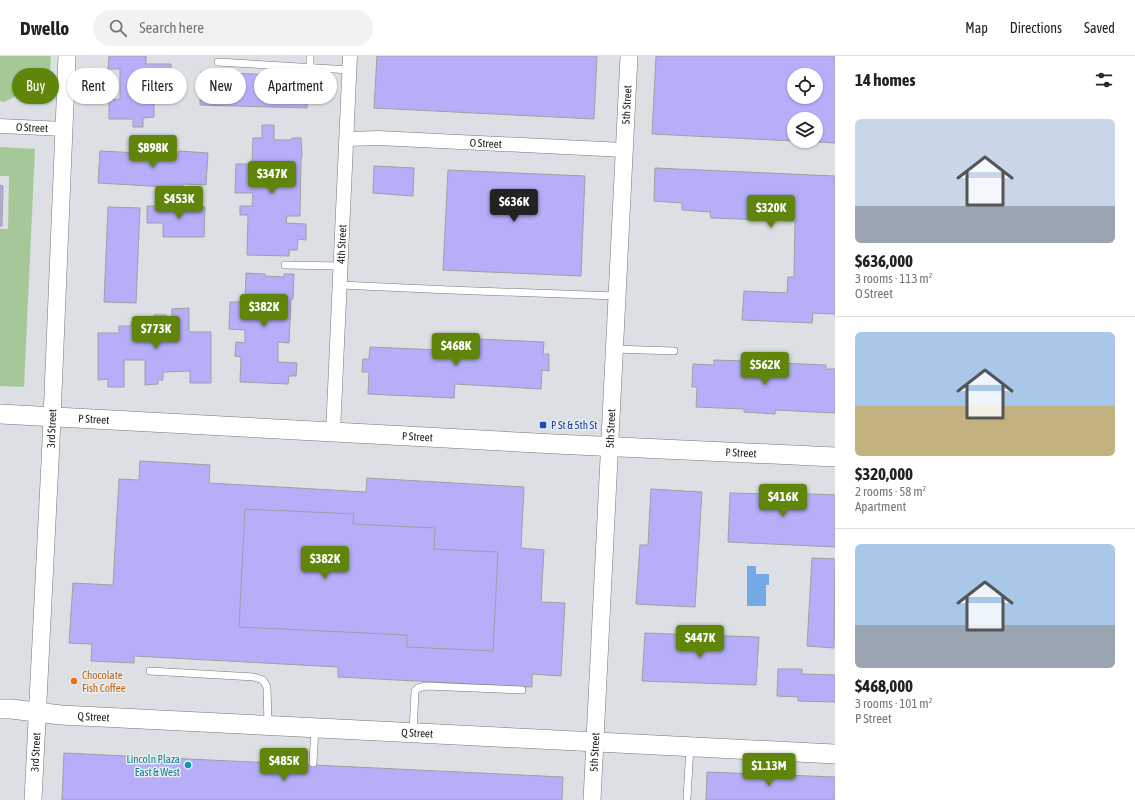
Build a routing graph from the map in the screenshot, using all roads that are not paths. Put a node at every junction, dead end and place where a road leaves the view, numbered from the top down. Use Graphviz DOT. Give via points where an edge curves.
graph roads {
  1 [pos="67,56"];
  2 [pos="310,56"];
  3 [pos="350,56"];
  4 [pos="629,56"];
  5 [pos="218,62"];
  6 [pos="310,68"];
  7 [pos="337,69"];
  8 [pos="350,70"];
  9 [pos="0,126"];
  10 [pos="64,129"];
  11 [pos="347,139"];
  12 [pos="624,150"];
  13 [pos="285,265"];
  14 [pos="341,266"];
  15 [pos="340,284"];
  16 [pos="617,296"];
  17 [pos="614,349"];
  18 [pos="674,351"];
  19 [pos="0,414"];
  20 [pos="52,417"];
  21 [pos="333,433"];
  22 [pos="609,447"];
  23 [pos="835,458"];
  24 [pos="150,671"];
  25 [pos="522,690"];
  26 [pos="0,708"];
  27 [pos="38,712"];
  28 [pos="268,725"];
  29 [pos="315,728"];
  30 [pos="413,732"];
  31 [pos="594,742"];
  32 [pos="690,747"];
  33 [pos="835,754"];
  34 [pos="313,764"];
  35 [pos="687,798"];
  36 [pos="33,800"];
  37 [pos="592,800"];
  1 -- 10 [label="street, 3rd Street"];
  2 -- 6 [label="lane"];
  3 -- 8 [label="street, 4th Street"];
  4 -- 12 [label="street, 5th Street"];
  5 -- 6 [label="lane"];
  7 -- 8 [label="lane"];
  8 -- 11 [label="street, 4th Street"];
  9 -- 10 [label="street, O Street"];
  10 -- 20 [label="street, 3rd Street"];
  11 -- 12 [label="street, O Street" via="386,138"];
  11 -- 14 [label="street, 4th Street"];
  12 -- 16 [label="street, 5th Street"];
  13 -- 14 [label="lane"];
  14 -- 15 [label="street, 4th Street"];
  15 -- 16 [label="lane"];
  15 -- 21 [label="street, 4th Street"];
  16 -- 17 [label="street, 5th Street"];
  17 -- 18 [label="lane"];
  17 -- 22 [label="street, 5th Street"];
  19 -- 20 [label="main road, P Street"];
  20 -- 21 [label="main road, P Street"];
  20 -- 27 [label="street, 3rd Street"];
  21 -- 22 [label="main road, P Street"];
  22 -- 23 [label="main road, P Street"];
  22 -- 31 [label="street, 5th Street"];
  24 -- 28 [label="lane" via="254,677 263,680 267,687"];
  25 -- 30 [label="lane" via="426,686 418,688 415,692"];
  26 -- 27 [label="main road, Q Street"];
  27 -- 28 [label="main road, Q Street"];
  27 -- 36 [label="street, 3rd Street"];
  28 -- 29 [label="main road, Q Street"];
  29 -- 30 [label="main road, Q Street"];
  29 -- 34 [label="lane"];
  30 -- 31 [label="main road, Q Street"];
  31 -- 32 [label="main road, Q Street"];
  31 -- 37 [label="street, 5th Street"];
  32 -- 33 [label="main road, Q Street"];
  32 -- 35 [label="lane"];
}
